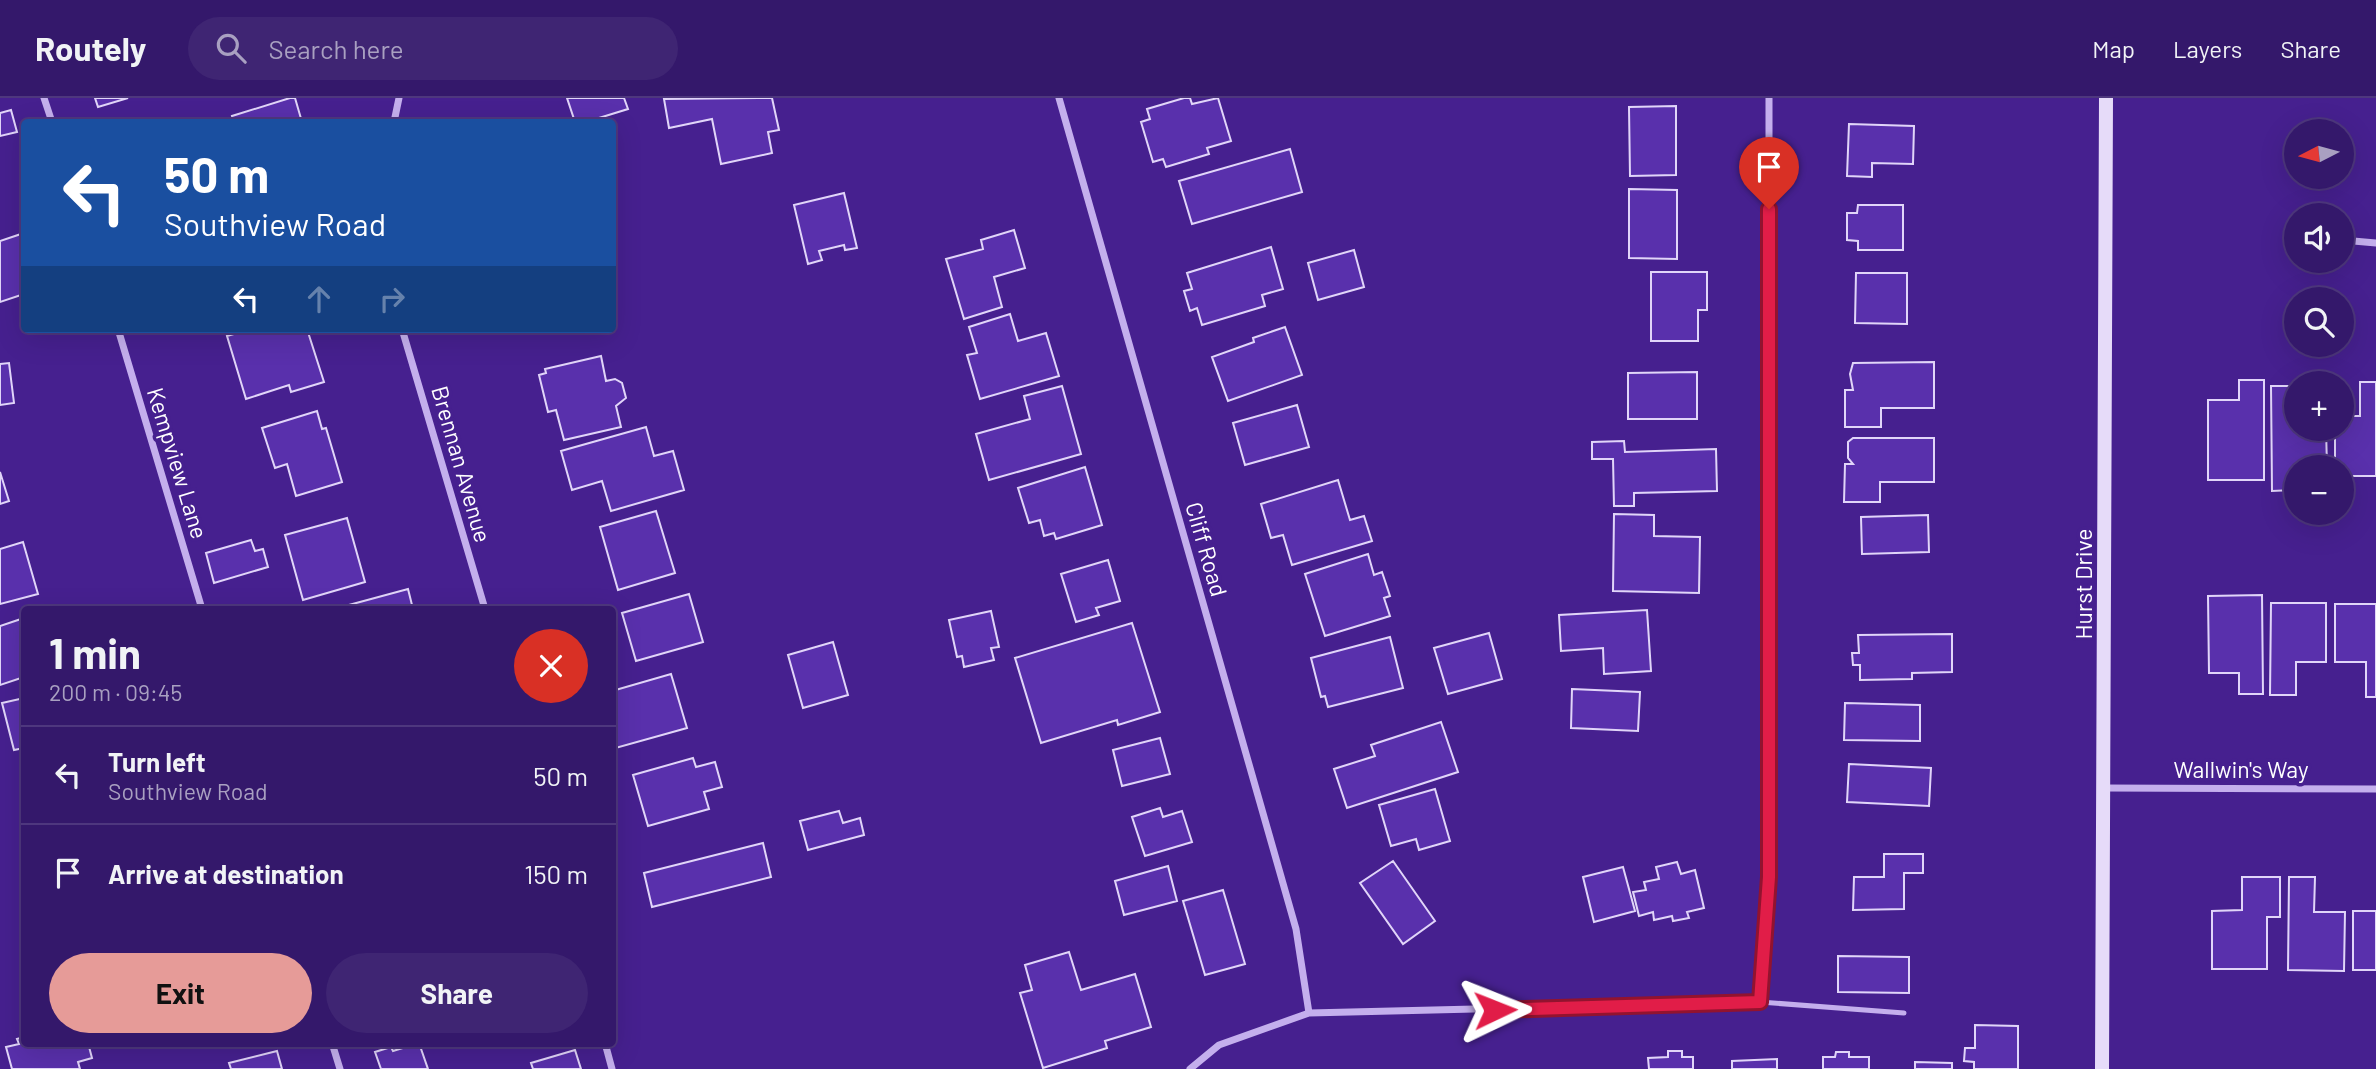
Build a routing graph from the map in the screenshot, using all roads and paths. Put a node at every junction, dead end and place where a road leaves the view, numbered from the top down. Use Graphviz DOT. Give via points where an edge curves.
graph roads {
  1 [pos="44,98"];
  2 [pos="399,98"];
  3 [pos="1059,98"];
  4 [pos="1769,98"];
  5 [pos="2106,98"];
  6 [pos="51,119"];
  7 [pos="395,119"];
  8 [pos="2354,241"];
  9 [pos="2376,243"];
  10 [pos="119,333"];
  11 [pos="403,333"];
  12 [pos="201,606"];
  13 [pos="484,606"];
  14 [pos="2105,788"];
  15 [pos="2376,789"];
  16 [pos="1760,1002"];
  17 [pos="1309,1013"];
  18 [pos="1904,1013"];
  19 [pos="333,1047"];
  20 [pos="607,1047"];
  21 [pos="340,1069"];
  22 [pos="612,1069"];
  23 [pos="1190,1069"];
  24 [pos="2102,1069"];
  1 -- 6 [label="street"];
  2 -- 7 [label="street"];
  3 -- 17 [label="street, Cliff Road" via="1296,929"];
  4 -- 16 [label="street" via="1769,877"];
  5 -- 14 [label="street, Hurst Drive"];
  8 -- 9 [label="street"];
  10 -- 12 [label="street, Kempview Lane"];
  11 -- 13 [label="street, Brennan Avenue"];
  14 -- 15 [label="street, Wallwin's Way"];
  14 -- 24 [label="street, Hurst Drive"];
  16 -- 17 [label="street"];
  16 -- 18 [label="lane"];
  17 -- 23 [label="street" via="1219,1045"];
  19 -- 21 [label="street"];
  20 -- 22 [label="street"];
}
